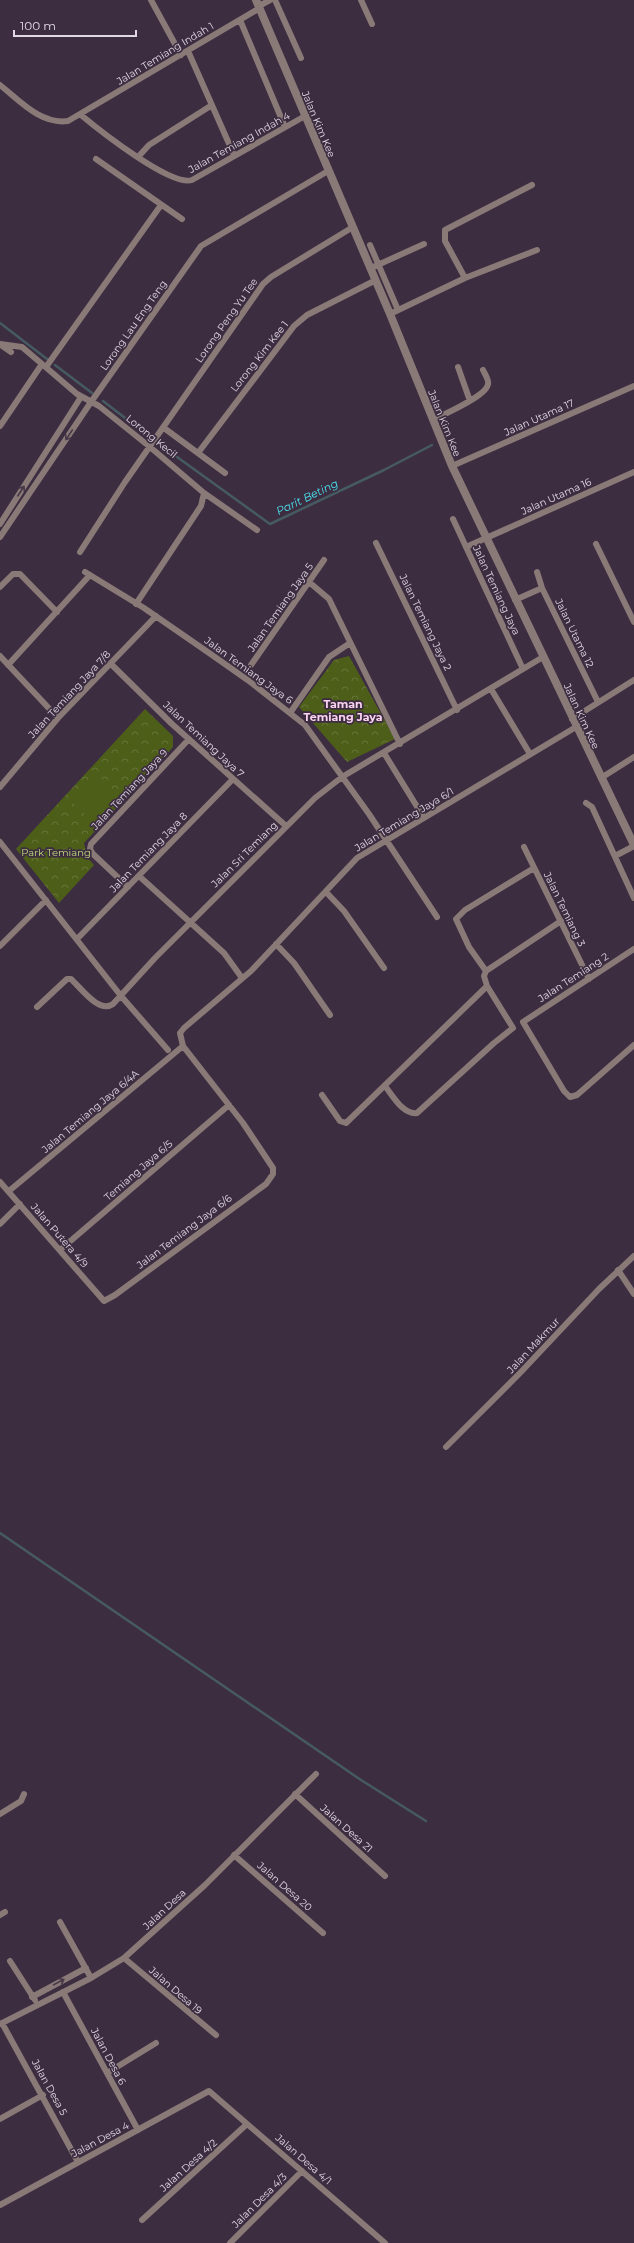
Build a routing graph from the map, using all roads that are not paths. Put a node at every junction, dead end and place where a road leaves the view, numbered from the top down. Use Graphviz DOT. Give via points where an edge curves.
graph roads {
  1 [pos="151,0"];
  2 [pos="270,0"];
  3 [pos="275,0"];
  4 [pos="361,0"];
  5 [pos="258,5"];
  6 [pos="240,20"];
  7 [pos="372,24"];
  8 [pos="188,51"];
  9 [pos="181,55"];
  10 [pos="301,58"];
  11 [pos="0,85"];
  12 [pos="212,105"];
  13 [pos="82,115"];
  14 [pos="305,116"];
  15 [pos="285,127"];
  16 [pos="234,155"];
  17 [pos="138,157"];
  18 [pos="96,159"];
  19 [pos="328,171"];
  20 [pos="532,185"];
  21 [pos="161,205"];
  22 [pos="182,219"];
  23 [pos="353,228"];
  24 [pos="424,244"];
  25 [pos="370,245"];
  26 [pos="537,250"];
  27 [pos="379,264"];
  28 [pos="371,268"];
  29 [pos="465,278"];
  30 [pos="376,280"];
  31 [pos="398,310"];
  32 [pos="390,314"];
  33 [pos="0,344"];
  34 [pos="11,352"];
  35 [pos="48,363"];
  36 [pos="458,367"];
  37 [pos="483,370"];
  38 [pos="634,386"];
  39 [pos="82,397"];
  40 [pos="94,397"];
  41 [pos="470,401"];
  42 [pos="433,420"];
  43 [pos="0,426"];
  44 [pos="164,428"];
  45 [pos="152,444"];
  46 [pos="198,453"];
  47 [pos="452,466"];
  48 [pos="634,472"];
  49 [pos="225,473"];
  50 [pos="204,493"];
  51 [pos="453,519"];
  52 [pos="0,524"];
  53 [pos="258,530"];
  54 [pos="0,537"];
  55 [pos="486,538"];
  56 [pos="376,543"];
  57 [pos="596,544"];
  58 [pos="466,547"];
  59 [pos="80,552"];
  60 [pos="324,560"];
  61 [pos="537,572"];
  62 [pos="309,582"];
  63 [pos="0,587"];
  64 [pos="542,588"];
  65 [pos="515,600"];
  66 [pos="136,604"];
  67 [pos="57,612"];
  68 [pos="156,616"];
  69 [pos="634,622"];
  70 [pos="350,643"];
  71 [pos="0,656"];
  72 [pos="543,657"];
  73 [pos="111,664"];
  74 [pos="8,665"];
  75 [pos="251,665"];
  76 [pos="523,669"];
  77 [pos="634,680"];
  78 [pos="491,689"];
  79 [pos="598,702"];
  80 [pos="457,710"];
  81 [pos="290,713"];
  82 [pos="58,718"];
  83 [pos="574,723"];
  84 [pos="189,740"];
  85 [pos="400,744"];
  86 [pos="384,752"];
  87 [pos="530,754"];
  88 [pos="634,757"];
  89 [pos="342,777"];
  90 [pos="600,778"];
  91 [pos="233,779"];
  92 [pos="0,787"];
  93 [pos="586,803"];
  94 [pos="424,818"];
  95 [pos="286,826"];
  96 [pos="386,840"];
  97 [pos="0,842"];
  98 [pos="634,845"];
  99 [pos="524,847"];
  100 [pos="615,856"];
  101 [pos="534,868"];
  102 [pos="139,876"];
  103 [pos="128,887"];
  104 [pos="326,892"];
  105 [pos="634,898"];
  106 [pos="46,900"];
  107 [pos="437,917"];
  108 [pos="560,921"];
  109 [pos="191,922"];
  110 [pos="77,940"];
  111 [pos="276,944"];
  112 [pos="0,946"];
  113 [pos="634,949"];
  114 [pos="384,968"];
  115 [pos="486,971"];
  116 [pos="242,978"];
  117 [pos="589,979"];
  118 [pos="487,986"];
  119 [pos="121,996"];
  120 [pos="37,1007"];
  121 [pos="330,1015"];
  122 [pos="634,1045"];
  123 [pos="183,1046"];
  124 [pos="168,1050"];
  125 [pos="385,1086"];
  126 [pos="322,1095"];
  127 [pos="229,1105"];
  128 [pos="0,1182"];
  129 [pos="9,1192"];
  130 [pos="20,1204"];
  131 [pos="0,1224"];
  132 [pos="60,1250"];
  133 [pos="634,1256"];
  134 [pos="618,1270"];
  135 [pos="634,1294"];
  136 [pos="104,1301"];
  137 [pos="446,1447"];
  138 [pos="316,1774"];
  139 [pos="24,1794"];
  140 [pos="295,1794"];
  141 [pos="0,1814"];
  142 [pos="234,1855"];
  143 [pos="385,1876"];
  144 [pos="60,1922"];
  145 [pos="323,1933"];
  146 [pos="124,1958"];
  147 [pos="10,1961"];
  148 [pos="86,1968"];
  149 [pos="91,1978"];
  150 [pos="63,1992"];
  151 [pos="32,1997"];
  152 [pos="38,2004"];
  153 [pos="1,2023"];
  154 [pos="216,2035"];
  155 [pos="156,2043"];
  156 [pos="107,2073"];
  157 [pos="209,2091"];
  158 [pos="43,2095"];
  159 [pos="0,2119"];
  160 [pos="247,2124"];
  161 [pos="138,2130"];
  162 [pos="78,2162"];
  163 [pos="302,2171"];
  164 [pos="0,2204"];
  165 [pos="142,2220"];
  166 [pos="230,2243"];
  167 [pos="385,2243"];
  1 -- 9 [label="street"];
  2 -- 5 [label="street, Jalan Temiang Indah 1"];
  3 -- 10 [label="street"];
  4 -- 7 [label="street"];
  5 -- 6 [label="street, Jalan Temiang Indah 1"];
  5 -- 14 [label="street, Jalan Kim Kee"];
  6 -- 8 [label="street, Jalan Temiang Indah 1"];
  6 -- 15 [label="street"];
  8 -- 9 [label="street, Jalan Temiang Indah 1"];
  8 -- 12 [label="street"];
  9 -- 13 [label="street, Jalan Temiang Indah 1"];
  11 -- 13 [label="street, Jalan Temiang Indah 1" via="47,120 58,123"];
  12 -- 16 [label="street"];
  12 -- 17 [label="street" via="149,145"];
  13 -- 17 [label="street, Jalan Temiang Indah 4"];
  14 -- 15 [label="street, Jalan Temiang Indah 4"];
  14 -- 19 [label="street, Jalan Kim Kee"];
  15 -- 16 [label="street, Jalan Temiang Indah 4"];
  16 -- 17 [label="street, Jalan Temiang Indah 4" via="187,182 178,180"];
  18 -- 21 [label="street"];
  19 -- 23 [label="street, Jalan Kim Kee"];
  19 -- 40 [label="street, Lorong Lau Eng Teng" via="201,246"];
  20 -- 29 [label="street" via="445,230 445,241"];
  21 -- 22 [label="street"];
  21 -- 35 [label="street"];
  23 -- 28 [label="street, Jalan Kim Kee"];
  23 -- 44 [label="street, Lorong Peng Yu Tee" via="263,284"];
  24 -- 27 [label="street"];
  25 -- 27 [label="street"];
  26 -- 29 [label="street"];
  27 -- 28 [label="street"];
  27 -- 31 [label="street"];
  28 -- 30 [label="street, Jalan Kim Kee"];
  29 -- 31 [label="street"];
  30 -- 32 [label="street, Jalan Kim Kee"];
  30 -- 46 [label="street, Lorong Kim Kee 1" via="307,315 294,326"];
  31 -- 32 [label="street"];
  32 -- 42 [label="street, Jalan Kim Kee"];
  33 -- 34 [label="street"];
  33 -- 35 [label="street, Lorong Kecil" via="22,347"];
  35 -- 39 [label="street, Lorong Kecil"];
  35 -- 43 [label="street"];
  36 -- 41 [label="street"];
  37 -- 41 [label="street" via="488,382 487,390"];
  38 -- 47 [label="street, Jalan Utama 17"];
  39 -- 40 [label="street, Lorong Kecil"];
  52 -- 39 [label="street, one-way"];
  40 -- 45 [label="street, Lorong Kecil" via="99,406"];
  40 -- 54 [label="street, Lorong Lau Eng Teng, one-way"];
  41 -- 42 [label="street"];
  42 -- 47 [label="street, Jalan Kim Kee"];
  44 -- 45 [label="street, Lorong Peng Yu Tee"];
  44 -- 46 [label="street"];
  45 -- 50 [label="street, Lorong Kecil"];
  45 -- 59 [label="street, Lorong Peng Yu Tee"];
  46 -- 49 [label="street"];
  47 -- 55 [label="street, Jalan Kim Kee"];
  48 -- 55 [label="street, Jalan Utama 16"];
  50 -- 53 [label="street, Lorong Kecil"];
  50 -- 66 [label="street" via="201,506"];
  51 -- 58 [label="street, Jalan Temiang Jaya"];
  55 -- 58 [label="street, Jalan Utama 16"];
  55 -- 65 [label="street, Jalan Kim Kee"];
  56 -- 80 [label="street, Jalan Temiang Jaya 2"];
  57 -- 69 [label="street"];
  58 -- 76 [label="street, Jalan Temiang Jaya"];
  60 -- 62 [label="street, Jalan Temiang Jaya 5"];
  61 -- 64 [label="street, Jalan Utama 12"];
  62 -- 70 [label="street" via="329,599"];
  62 -- 75 [label="street, Jalan Temiang Jaya 5"];
  63 -- 67 [label="street" via="13,574 20,574"];
  64 -- 65 [label="street"];
  64 -- 79 [label="street, Jalan Utama 12"];
  65 -- 72 [label="street, Jalan Kim Kee"];
  66 -- 67 [label="street, Jalan Temiang Jaya 6" via="88,574"];
  66 -- 68 [label="street, Jalan Temiang Jaya 6"];
  67 -- 74 [label="street"];
  68 -- 73 [label="street, Jalan Temiang Jaya 7/8"];
  68 -- 81 [label="street, Jalan Temiang Jaya 6"];
  70 -- 81 [label="street" via="329,657"];
  70 -- 85 [label="street"];
  71 -- 74 [label="street"];
  72 -- 76 [label="street, Jalan Sri Temiang"];
  72 -- 83 [label="street, Jalan Kim Kee"];
  73 -- 82 [label="street, Jalan Temiang Jaya 7/8"];
  73 -- 84 [label="street, Jalan Temiang Jaya 7"];
  74 -- 82 [label="street"];
  76 -- 78 [label="street, Jalan Sri Temiang"];
  77 -- 79 [label="street, Jalan Temiang Jaya 6/1"];
  78 -- 80 [label="street, Jalan Sri Temiang"];
  78 -- 87 [label="street"];
  79 -- 83 [label="street, Jalan Temiang Jaya 6/1"];
  80 -- 85 [label="street, Jalan Sri Temiang"];
  81 -- 89 [label="street, Jalan Temiang Jaya 6" via="313,735"];
  82 -- 92 [label="street, Jalan Temiang Jaya 7/8"];
  83 -- 87 [label="street, Jalan Temiang Jaya 6/1"];
  83 -- 90 [label="street, Jalan Kim Kee"];
  84 -- 91 [label="street, Jalan Temiang Jaya 7"];
  84 -- 103 [label="street, Jalan Temiang Jaya 9" via="91,844 93,854"];
  85 -- 86 [label="street, Jalan Sri Temiang"];
  86 -- 89 [label="street, Jalan Sri Temiang"];
  86 -- 94 [label="street"];
  87 -- 94 [label="street, Jalan Temiang Jaya 6/1"];
  88 -- 90 [label="street"];
  89 -- 95 [label="street, Jalan Sri Temiang"];
  89 -- 96 [label="street, Jalan Temiang Jaya 6"];
  90 -- 98 [label="street, Jalan Kim Kee"];
  91 -- 95 [label="street, Jalan Temiang Jaya 7"];
  91 -- 102 [label="street, Jalan Temiang Jaya 8"];
  93 -- 100 [label="street" via="592,807"];
  94 -- 96 [label="street, Jalan Temiang Jaya 6/1"];
  95 -- 109 [label="street, Jalan Sri Temiang"];
  96 -- 104 [label="street, Jalan Temiang Jaya 6/1" via="358,858"];
  96 -- 107 [label="street, Jalan Temiang Jaya 6"];
  97 -- 106 [label="street"];
  98 -- 100 [label="street"];
  99 -- 101 [label="street, Jalan Temiang 3"];
  100 -- 105 [label="street"];
  101 -- 108 [label="street, Jalan Temiang 3"];
  101 -- 115 [label="street" via="465,910 456,919 469,947"];
  102 -- 103 [label="street, Jalan Temiang Jaya 8"];
  102 -- 109 [label="street"];
  103 -- 110 [label="street, Jalan Temiang Jaya 8"];
  104 -- 111 [label="street, Jalan Temiang Jaya 6/1"];
  104 -- 114 [label="street" via="344,911"];
  106 -- 110 [label="street"];
  106 -- 112 [label="street"];
  108 -- 115 [label="street"];
  108 -- 117 [label="street, Jalan Temiang 3"];
  109 -- 116 [label="street" via="224,953"];
  109 -- 119 [label="street, Jalan Sri Temiang"];
  110 -- 119 [label="street"];
  111 -- 116 [label="street, Jalan Temiang Jaya 6/1"];
  111 -- 121 [label="street" via="294,963"];
  113 -- 117 [label="street, Jalan Temiang 2"];
  115 -- 118 [label="street" via="484,976"];
  116 -- 123 [label="street, Jalan Temiang Jaya 6/1" via="184,1028 180,1039"];
  117 -- 122 [label="street, Jalan Temiang 2" via="523,1022 564,1091 570,1097 577,1095"];
  118 -- 125 [label="street"];
  118 -- 125 [label="street" via="513,1028 417,1112 411,1114 405,1111"];
  119 -- 120 [label="street, Jalan Sri Temiang" via="110,1006 99,1006 71,979 67,979"];
  119 -- 124 [label="street"];
  123 -- 127 [label="street"];
  123 -- 129 [label="street, Jalan Temiang Jaya 6/4A"];
  125 -- 126 [label="street" via="346,1123 340,1121"];
  127 -- 132 [label="street, Temiang Jaya 6/5"];
  127 -- 136 [label="street, Jalan Temiang Jaya 6/6" via="273,1168 273,1174 266,1184"];
  128 -- 129 [label="street, Jalan Putera 4/9"];
  129 -- 130 [label="street, Jalan Putera 4/9"];
  130 -- 131 [label="street"];
  130 -- 132 [label="street, Jalan Putera 4/9"];
  132 -- 136 [label="street, Jalan Putera 4/9"];
  133 -- 134 [label="street, Jalan Makmur"];
  134 -- 135 [label="street"];
  134 -- 137 [label="street, Jalan Makmur"];
  138 -- 140 [label="street, Jalan Desa"];
  139 -- 141 [label="street" via="21,1802"];
  140 -- 142 [label="street, Jalan Desa"];
  140 -- 143 [label="street, Jalan Desa 21"];
  142 -- 145 [label="street, Jalan Desa 20"];
  142 -- 146 [label="street, Jalan Desa"];
  144 -- 148 [label="street"];
  146 -- 149 [label="street, Jalan Desa"];
  146 -- 154 [label="street, Jalan Desa 19"];
  147 -- 151 [label="street"];
  148 -- 149 [label="street"];
  151 -- 148 [label="street, one-way"];
  149 -- 150 [label="street, Jalan Desa"];
  150 -- 152 [label="street, Jalan Desa"];
  150 -- 156 [label="street, Jalan Desa 6"];
  151 -- 152 [label="street"];
  152 -- 153 [label="street, Jalan Desa"];
  153 -- 158 [label="street, Jalan Desa 5"];
  155 -- 156 [label="street"];
  156 -- 161 [label="street, Jalan Desa 6"];
  157 -- 160 [label="street, Jalan Desa 4/1"];
  157 -- 161 [label="street, Jalan Desa 4"];
  158 -- 159 [label="street"];
  158 -- 162 [label="street, Jalan Desa 5"];
  160 -- 163 [label="street, Jalan Desa 4/1"];
  160 -- 165 [label="street, Jalan Desa 4/2"];
  161 -- 162 [label="street, Jalan Desa 4"];
  162 -- 164 [label="street, Jalan Desa 4"];
  163 -- 166 [label="street, Jalan Desa 4/3"];
  163 -- 167 [label="street, Jalan Desa 4/1"];
}
